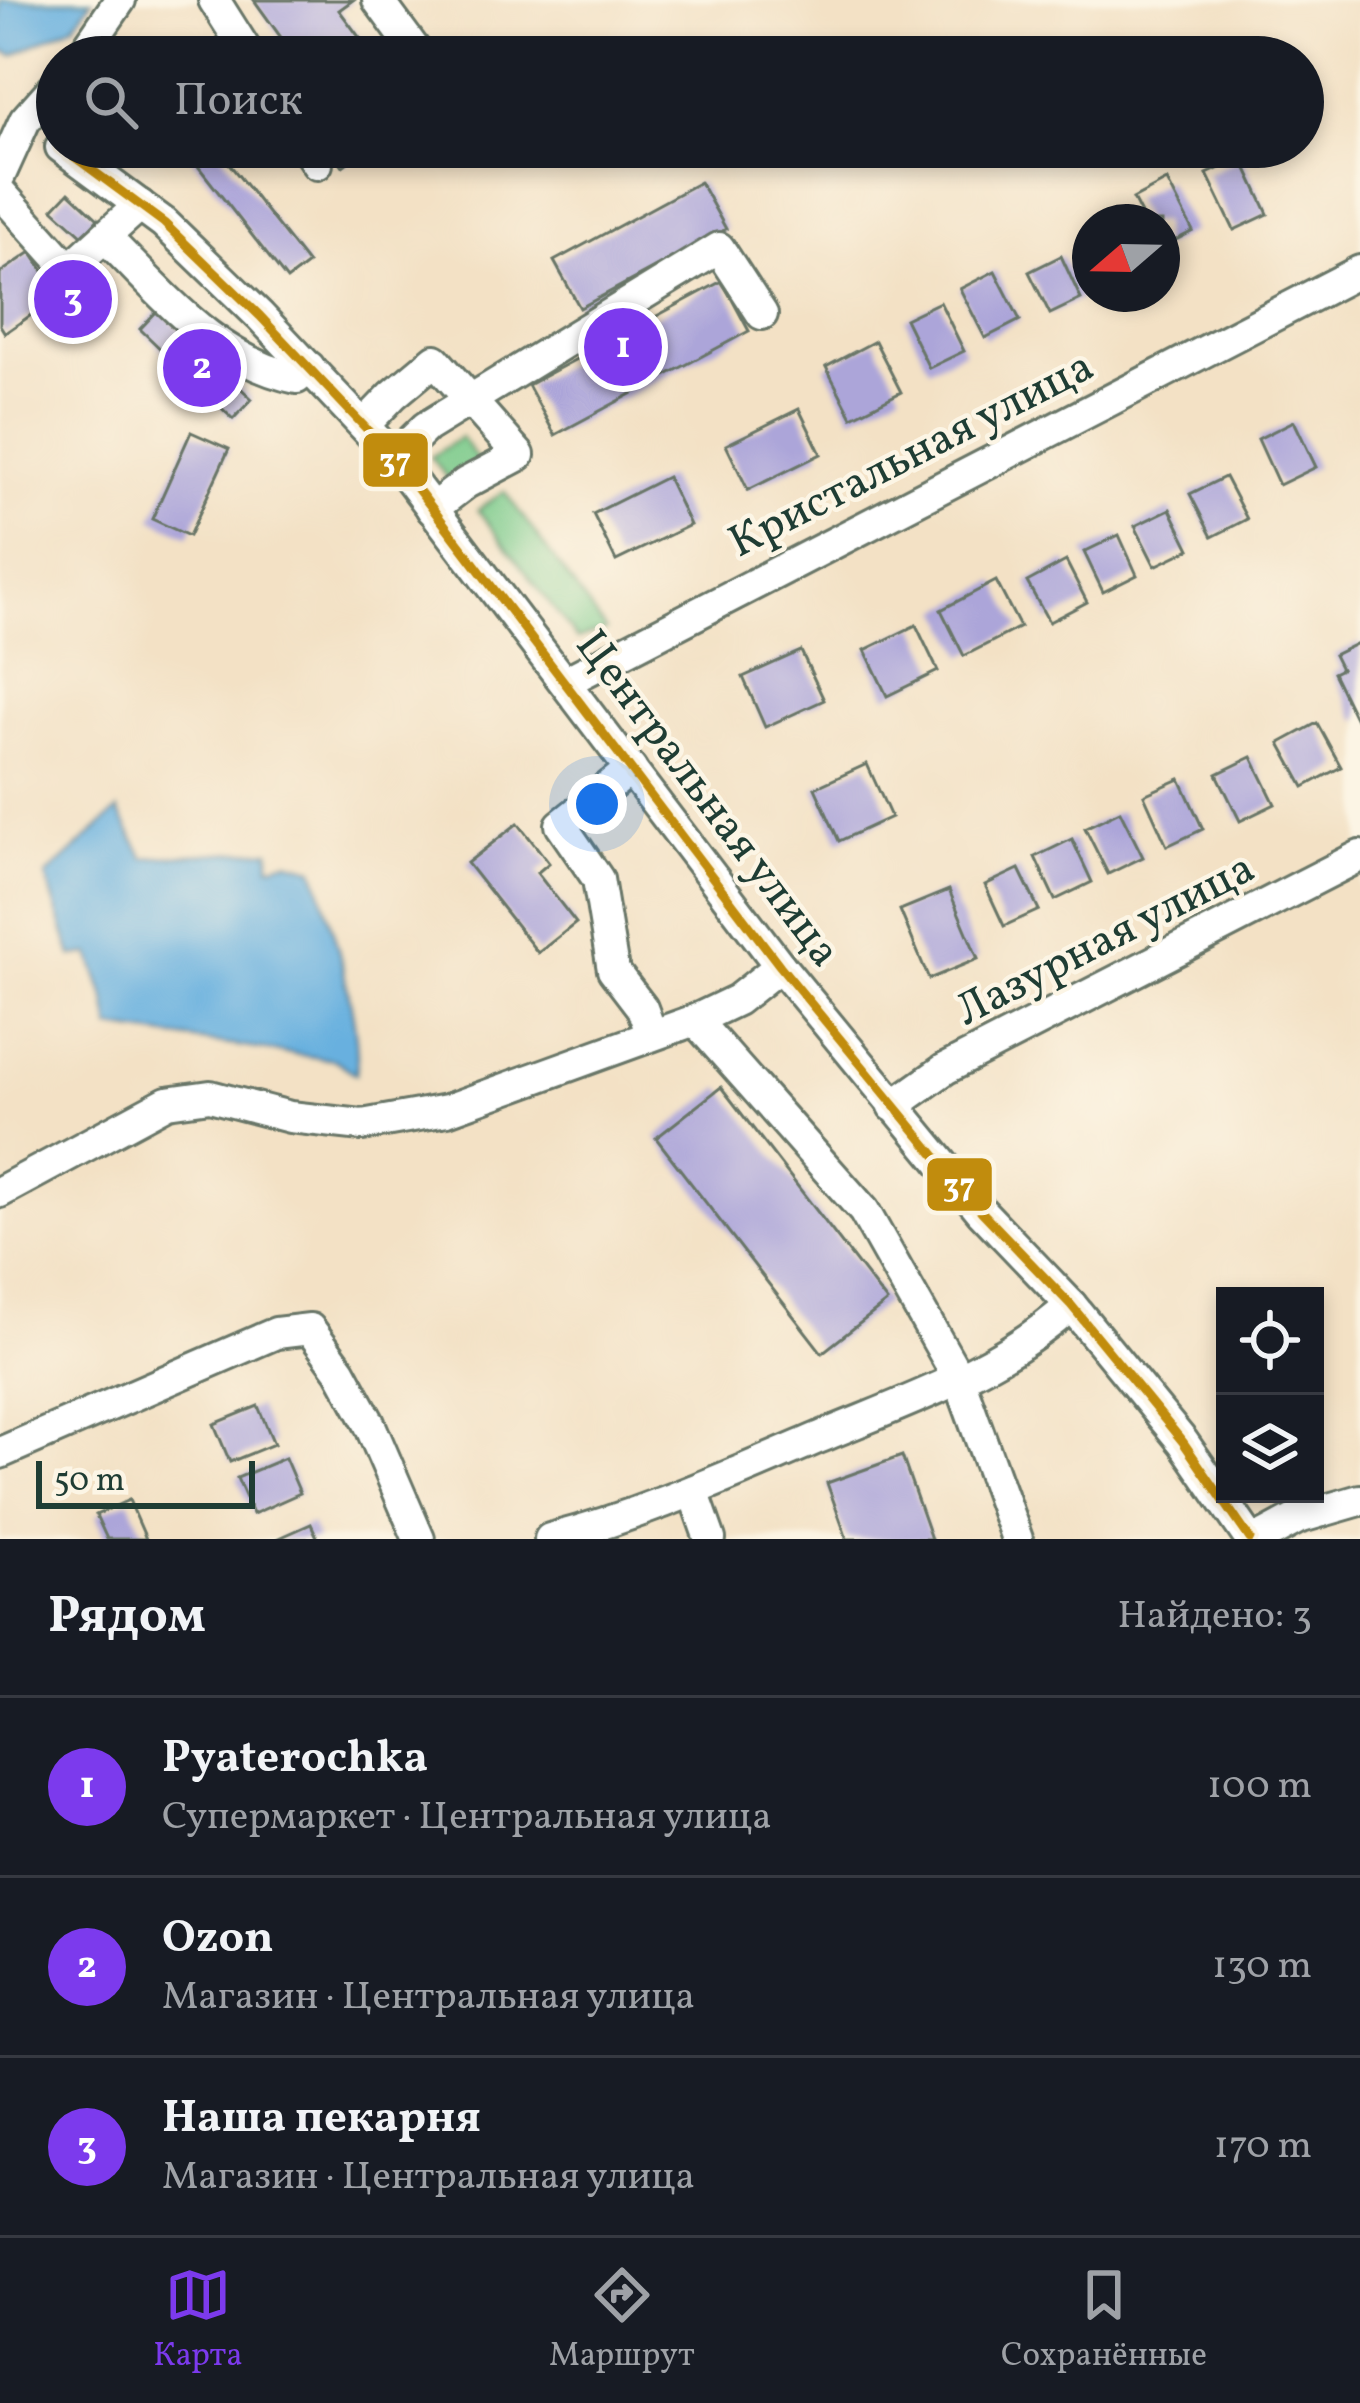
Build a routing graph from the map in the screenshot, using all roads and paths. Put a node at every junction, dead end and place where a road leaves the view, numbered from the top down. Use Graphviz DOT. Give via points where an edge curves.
graph roads {
  1 [pos="120,0"];
  2 [pos="214,0"];
  3 [pos="378,0"];
  4 [pos="95,36"];
  5 [pos="237,36"];
  6 [pos="405,36"];
  7 [pos="13,112"];
  8 [pos="89,168"];
  9 [pos="0,175"];
  10 [pos="0,192"];
  11 [pos="140,205"];
  12 [pos="105,237"];
  13 [pos="1360,272"];
  14 [pos="763,314"];
  15 [pos="309,367"];
  16 [pos="470,399"];
  17 [pos="364,425"];
  18 [pos="394,458"];
  19 [pos="432,509"];
  20 [pos="565,682"];
  21 [pos="631,769"];
  22 [pos="1360,856"];
  23 [pos="781,966"];
  24 [pos="695,1020"];
  25 [pos="652,1035"];
  26 [pos="893,1106"];
  27 [pos="0,1192"];
  28 [pos="1071,1305"];
  29 [pos="959,1378"];
  30 [pos="0,1453"];
  31 [pos="692,1491"];
  32 [pos="1360,1500"];
  33 [pos="419,1539"];
  34 [pos="550,1539"];
  35 [pos="710,1539"];
  36 [pos="1017,1539"];
  37 [pos="1250,1539"];
  38 [pos="1259,1539"];
  1 -- 4 [label="street"];
  2 -- 5 [label="street"];
  3 -- 6 [label="street"];
  7 -- 9 [label="street"];
  8 -- 11 [label="street, Центральная улица"];
  10 -- 12 [label="street" via="69,268"];
  11 -- 12 [label="street"];
  11 -- 15 [label="street, Центральная улица"];
  12 -- 15 [label="street" via="211,340 272,373 297,378"];
  13 -- 20 [label="street, Кристальная улица"];
  14 -- 16 [label="street" via="719,248"];
  15 -- 17 [label="street, Центральная улица"];
  16 -- 17 [label="street" via="435,360"];
  16 -- 18 [label="street"];
  16 -- 19 [label="street" via="519,454"];
  17 -- 18 [label="street, Центральная улица"];
  18 -- 19 [label="street, Центральная улица"];
  19 -- 20 [label="street, Центральная улица"];
  20 -- 21 [label="street, Центральная улица"];
  21 -- 23 [label="street, Центральная улица"];
  21 -- 25 [label="street" via="561,825 598,879 614,970"];
  22 -- 26 [label="street, Лазурная улица" via="945,1069"];
  23 -- 24 [label="street"];
  23 -- 26 [label="street, Центральная улица"];
  24 -- 25 [label="street"];
  24 -- 29 [label="street" via="864,1211"];
  25 -- 27 [label="street" via="447,1110 362,1125 210,1096 167,1102"];
  26 -- 28 [label="street, Центральная улица"];
  28 -- 29 [label="street" via="1044,1330"];
  28 -- 37 [label="street, Центральная улица"];
  29 -- 31 [label="street"];
  29 -- 36 [label="street"];
  30 -- 33 [label="street" via="276,1333 310,1329 369,1423"];
  31 -- 34 [label="street"];
  31 -- 35 [label="street"];
  32 -- 38 [label="street"];
}
